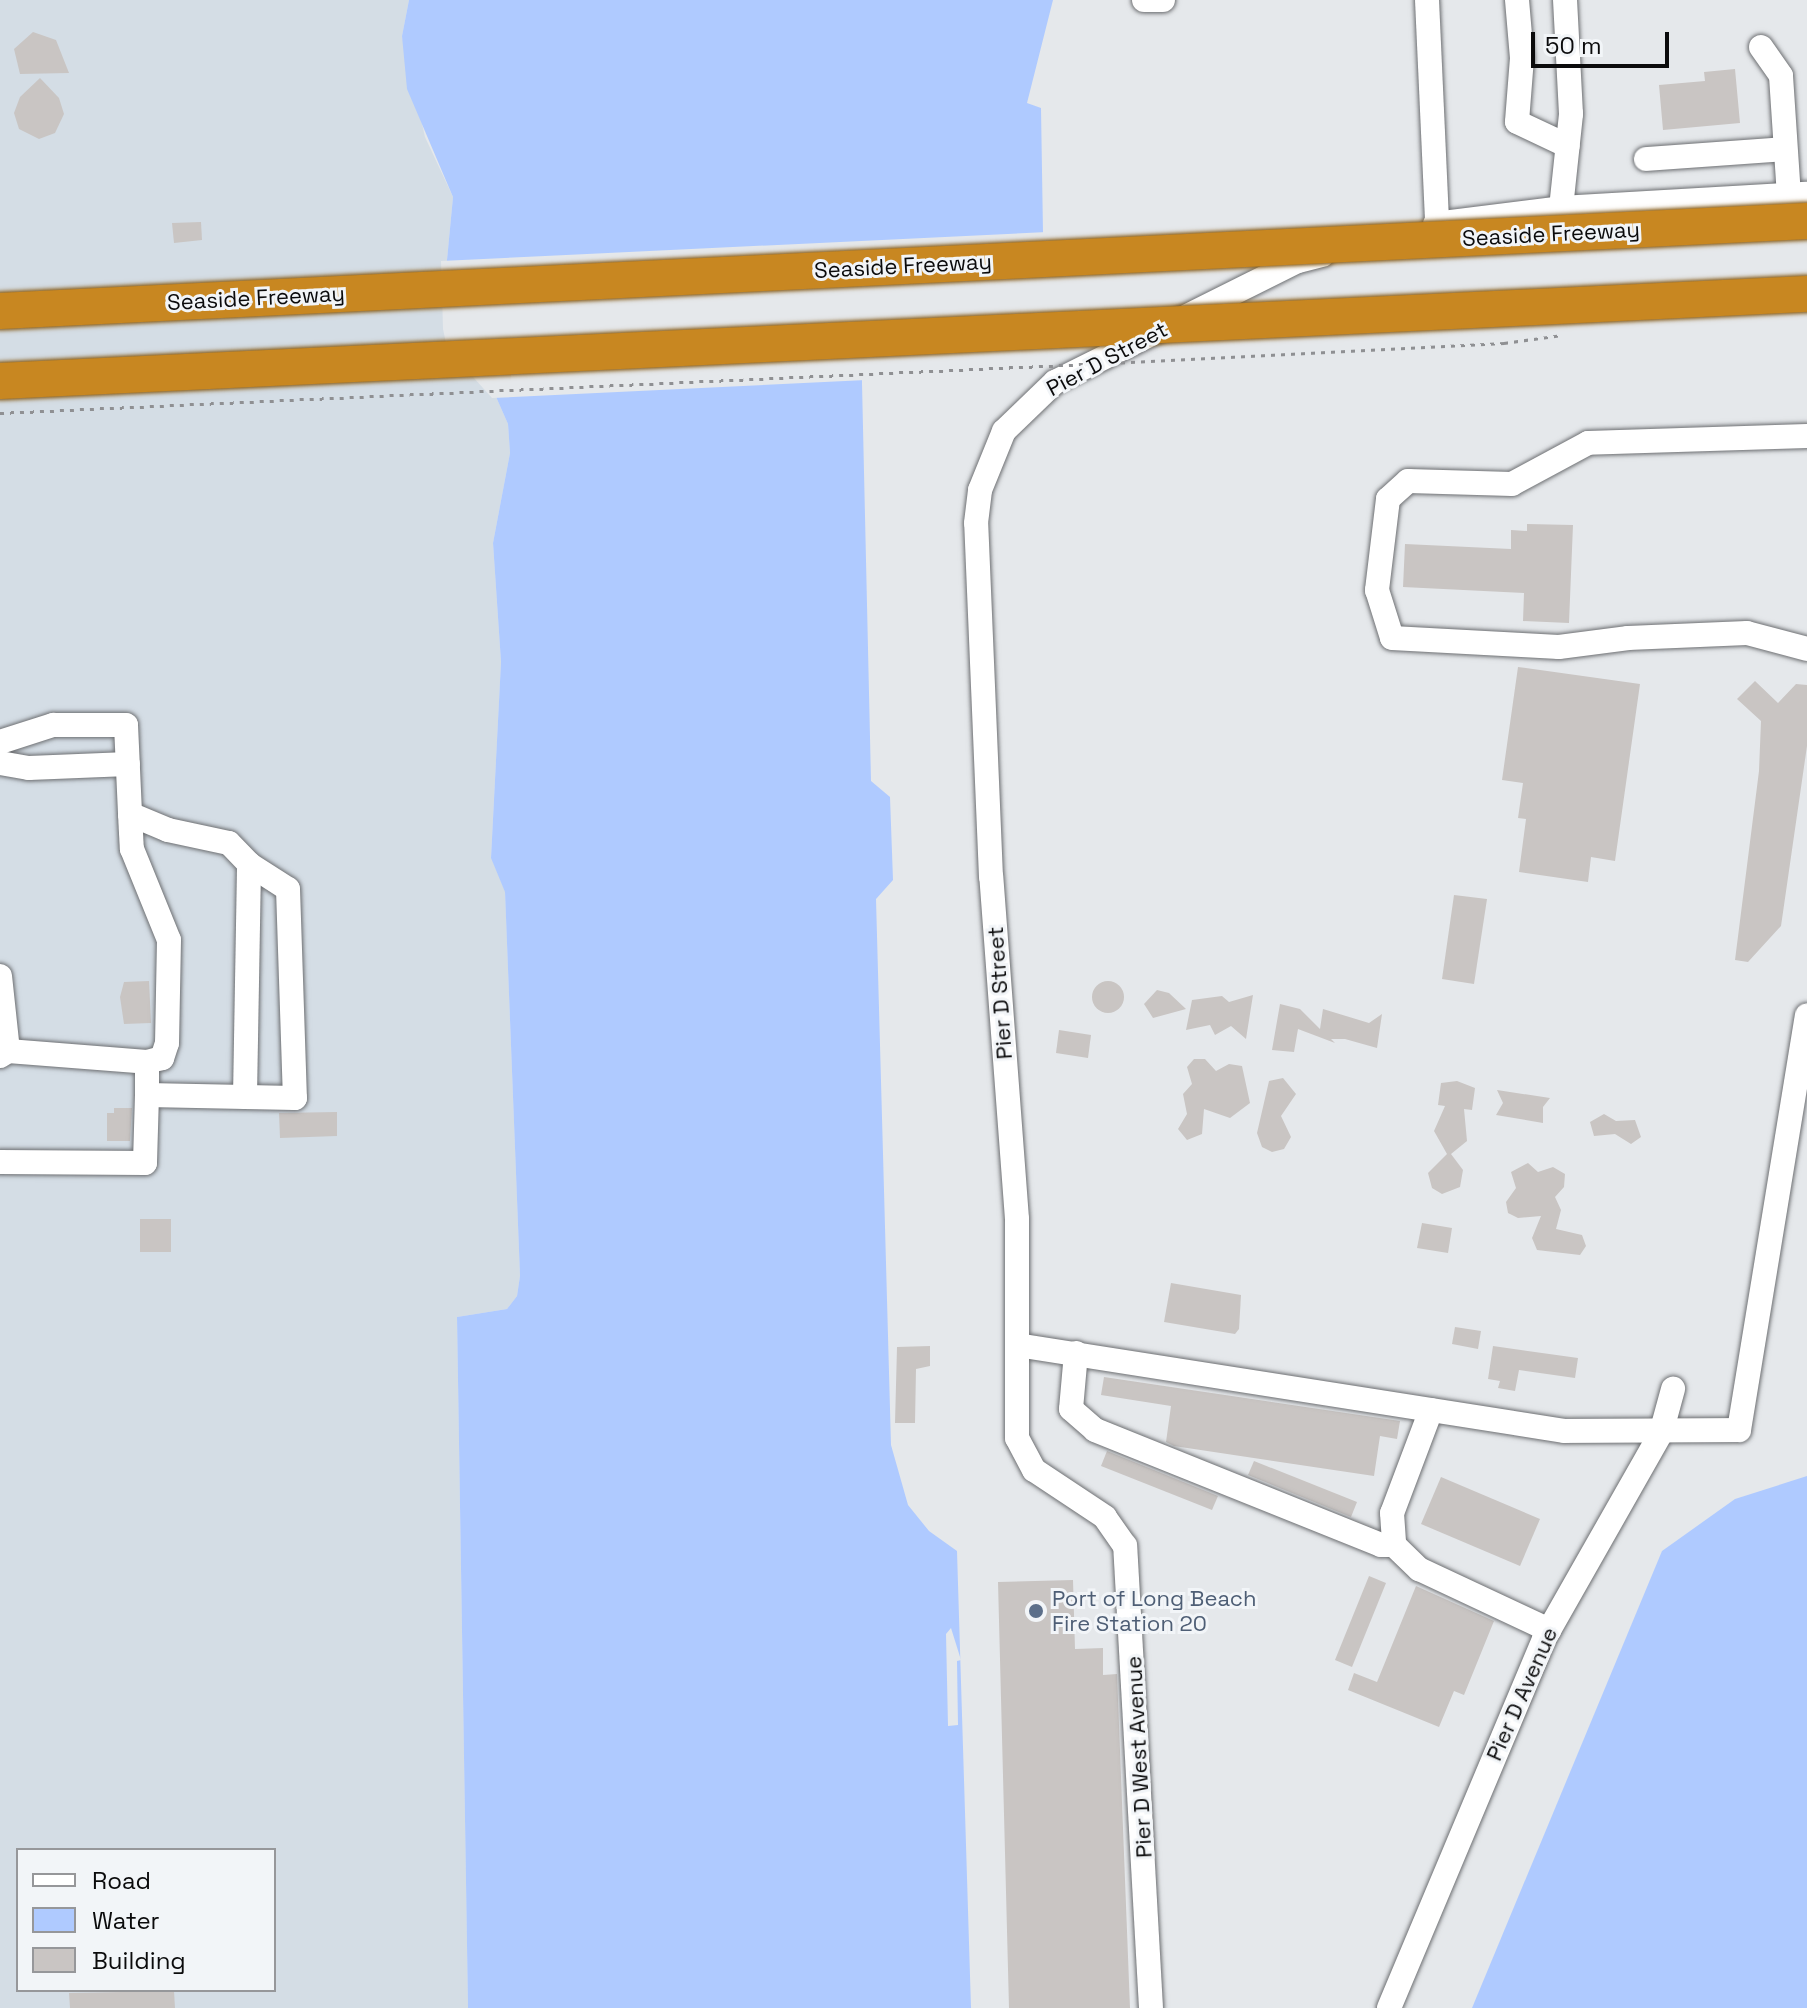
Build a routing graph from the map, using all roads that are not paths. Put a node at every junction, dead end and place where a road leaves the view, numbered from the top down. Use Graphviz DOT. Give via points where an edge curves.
graph roads {
  1 [pos="1144,0"];
  2 [pos="1163,0"];
  3 [pos="1427,0"];
  4 [pos="1517,0"];
  5 [pos="1565,0"];
  6 [pos="1761,47"];
  7 [pos="1568,146"];
  8 [pos="1785,149"];
  9 [pos="1646,159"];
  10 [pos="1801,204"];
  11 [pos="1561,208"];
  12 [pos="1437,224"];
  13 [pos="1807,294"];
  14 [pos="0,311"];
  15 [pos="0,381"];
  16 [pos="1807,436"];
  17 [pos="1807,649"];
  18 [pos="0,742"];
  19 [pos="0,763"];
  20 [pos="128,764"];
  21 [pos="130,814"];
  22 [pos="249,864"];
  23 [pos="0,976"];
  24 [pos="1807,1016"];
  25 [pos="4,1054"];
  26 [pos="147,1062"];
  27 [pos="147,1095"];
  28 [pos="245,1097"];
  29 [pos="0,1162"];
  30 [pos="1017,1219"];
  31 [pos="1017,1345"];
  32 [pos="1076,1353"];
  33 [pos="1673,1389"];
  34 [pos="1431,1410"];
  35 [pos="1661,1433"];
  36 [pos="1394,1545"];
  37 [pos="1549,1630"];
  38 [pos="1151,2008"];
  39 [pos="1389,2008"];
  1 -- 2 [label="street"];
  3 -- 12 [label="street"];
  4 -- 7 [label="street" via="1522,58 1517,122"];
  5 -- 7 [label="street"];
  6 -- 8 [label="street" via="1781,76"];
  7 -- 11 [label="street"];
  8 -- 9 [label="street"];
  8 -- 10 [label="street"];
  10 -- 11 [label="street, Pier D Street"];
  10 -- 14 [label="highway, Seaside Freeway, bridge"];
  11 -- 12 [label="street, Pier D Street"];
  12 -- 30 [label="street, Pier D Street" via="1298,261 1055,382 1004,431 990,460 980,490 976,556 991,877"];
  13 -- 15 [label="highway, bridge"];
  16 -- 17 [label="street" via="1588,443 1512,484 1408,481 1388,499 1377,590 1392,638 1559,647 1747,633"];
  18 -- 20 [label="street" via="53,725 126,725"];
  19 -- 20 [label="street" via="29,768"];
  20 -- 21 [label="street"];
  21 -- 22 [label="street" via="168,830 229,843"];
  21 -- 26 [label="street" via="132,849 169,940 167,1043 162,1058"];
  22 -- 28 [label="street"];
  22 -- 28 [label="street" via="288,889 295,1098"];
  23 -- 25 [label="street"];
  24 -- 35 [label="street" via="1739,1430"];
  25 -- 26 [label="street"];
  26 -- 27 [label="street"];
  27 -- 28 [label="street"];
  27 -- 29 [label="street" via="145,1163"];
  30 -- 31 [label="street, Pier D West Avenue"];
  31 -- 32 [label="street"];
  31 -- 38 [label="street, Pier D West Avenue" via="1017,1438 1034,1470 1105,1517 1125,1546"];
  32 -- 34 [label="street"];
  32 -- 36 [label="street" via="1071,1409 1095,1430 1381,1545"];
  33 -- 35 [label="street, Pier D Avenue"];
  34 -- 35 [label="street" via="1565,1431"];
  34 -- 36 [label="street" via="1392,1513"];
  35 -- 37 [label="street, Pier D Avenue"];
  36 -- 37 [label="street" via="1419,1569"];
  37 -- 39 [label="street, Pier D Avenue"];
}
